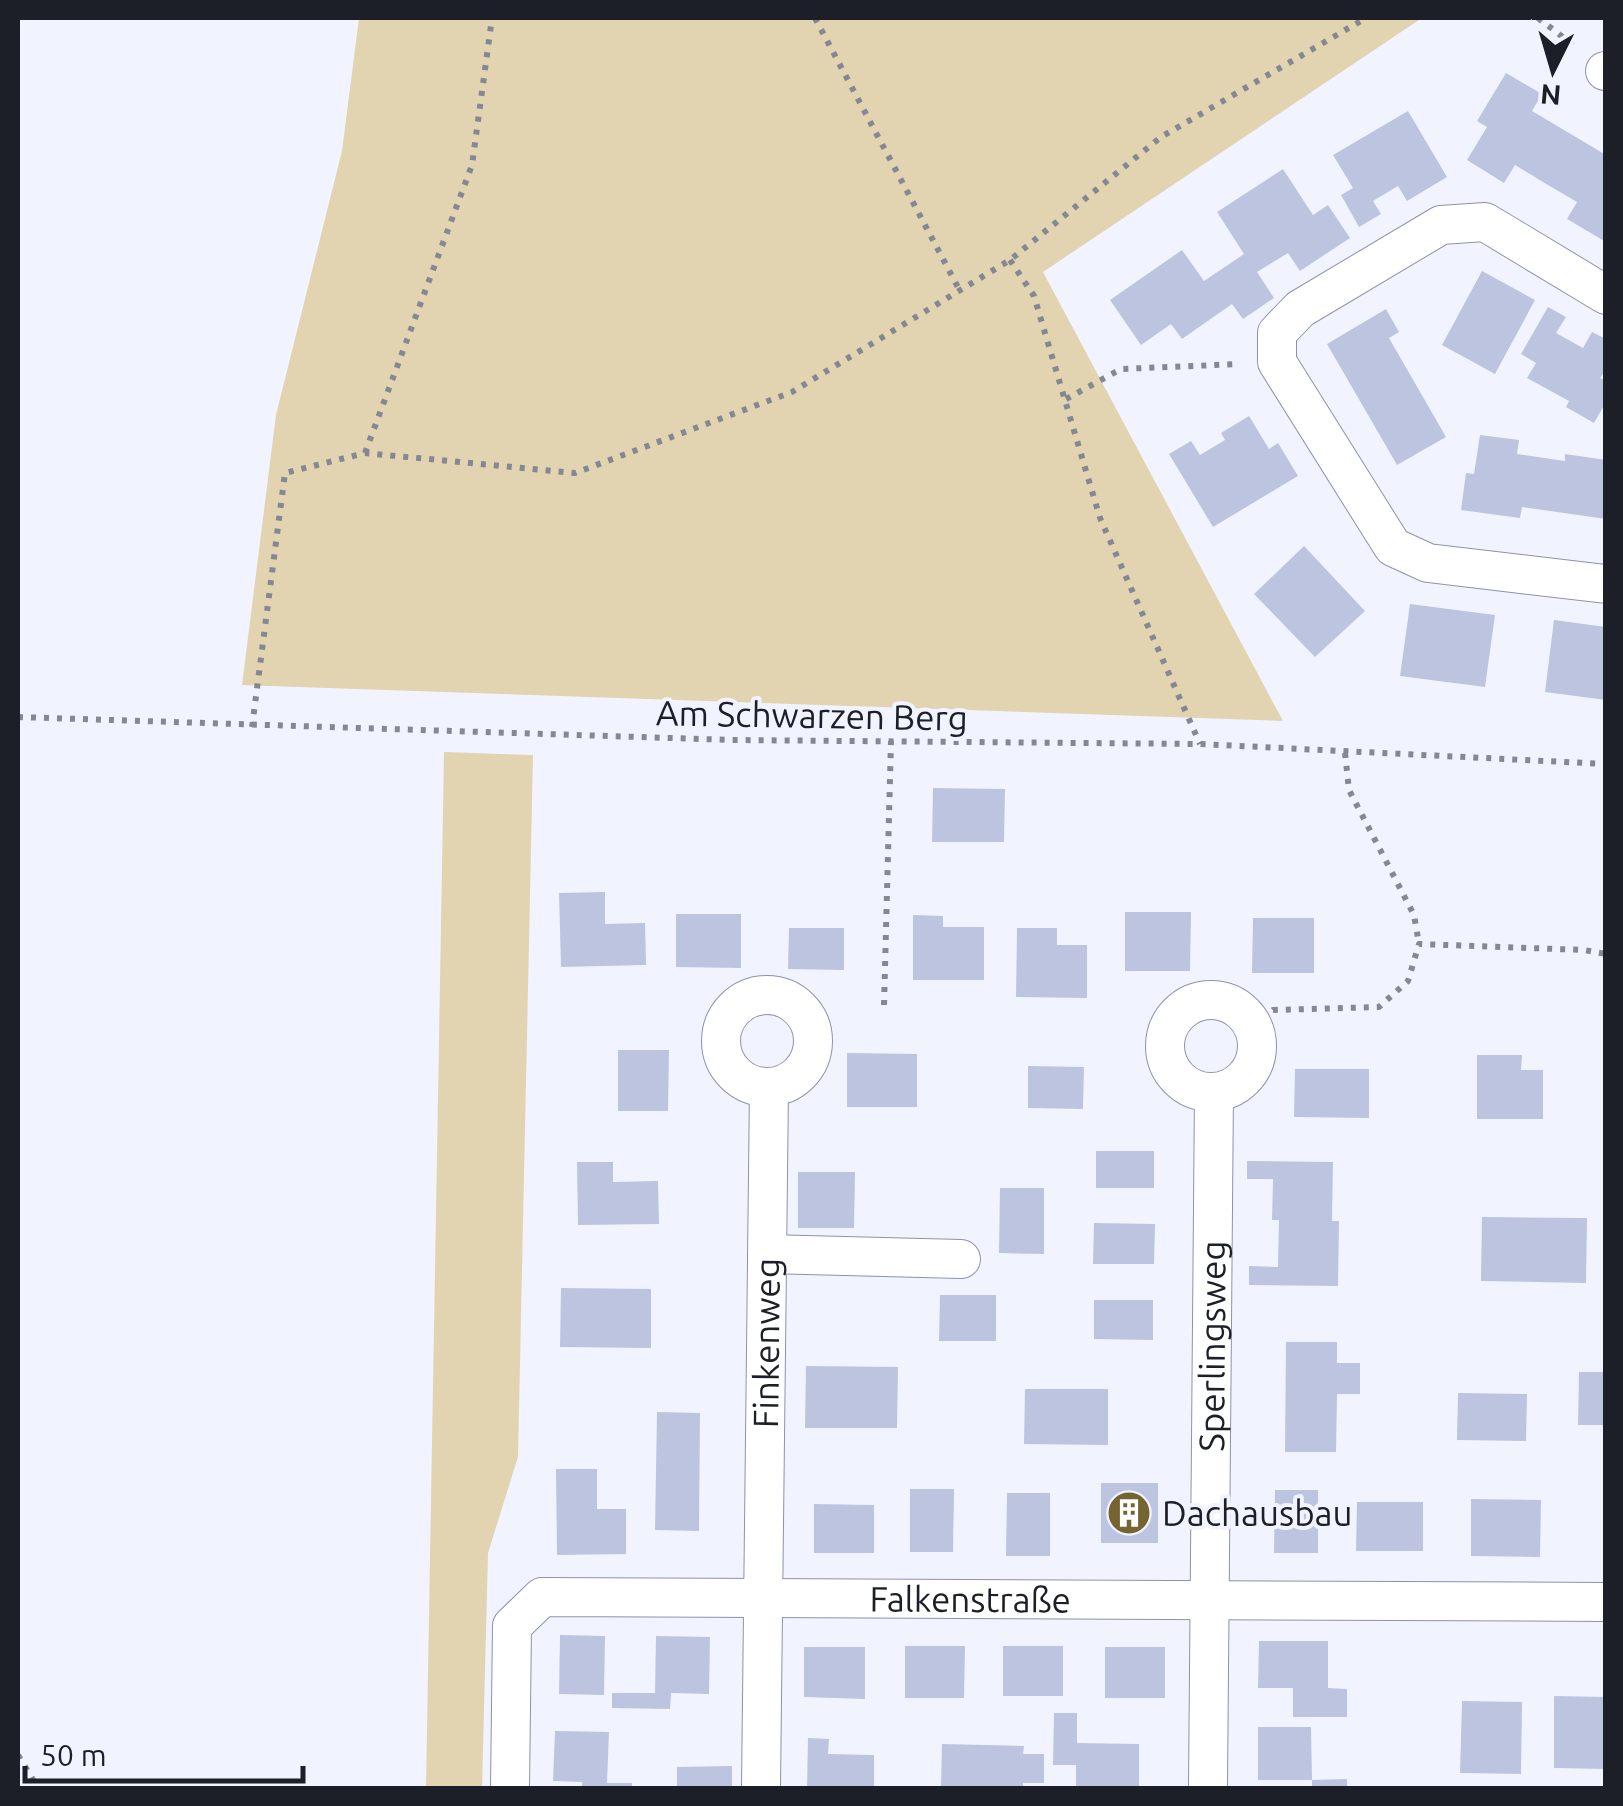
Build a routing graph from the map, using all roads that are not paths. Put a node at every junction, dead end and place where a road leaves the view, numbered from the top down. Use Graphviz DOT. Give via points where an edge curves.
graph roads {
  1 [pos="1606,295"];
  2 [pos="1606,584"];
  3 [pos="769,1088"];
  4 [pos="1214,1092"];
  5 [pos="767,1254"];
  6 [pos="961,1259"];
  7 [pos="765,1596"];
  8 [pos="1209,1601"];
  9 [pos="1606,1602"];
  10 [pos="510,1788"];
  11 [pos="761,1788"];
  12 [pos="1208,1788"];
  1 -- 2 [label="street" via="1485,222 1442,225 1300,309 1276,333 1276,362 1393,548 1428,563"];
  3 -- 5 [label="street, Finkenweg"];
  4 -- 4 [label="street" via="1185,1084 1165,1044 1168,1028 1188,1006 1218,1000 1246,1015 1258,1042 1250,1070"];
  4 -- 8 [label="street, Sperlingsweg"];
  5 -- 6 [label="street"];
  5 -- 7 [label="street, Finkenweg"];
  7 -- 8 [label="street, Falkenstraße"];
  7 -- 10 [label="street, Falkenstraße" via="542,1597 512,1626"];
  7 -- 11 [label="street, Finkenweg"];
  8 -- 9 [label="street, Falkenstraße"];
  8 -- 12 [label="street, Sperlingsweg"];
}
